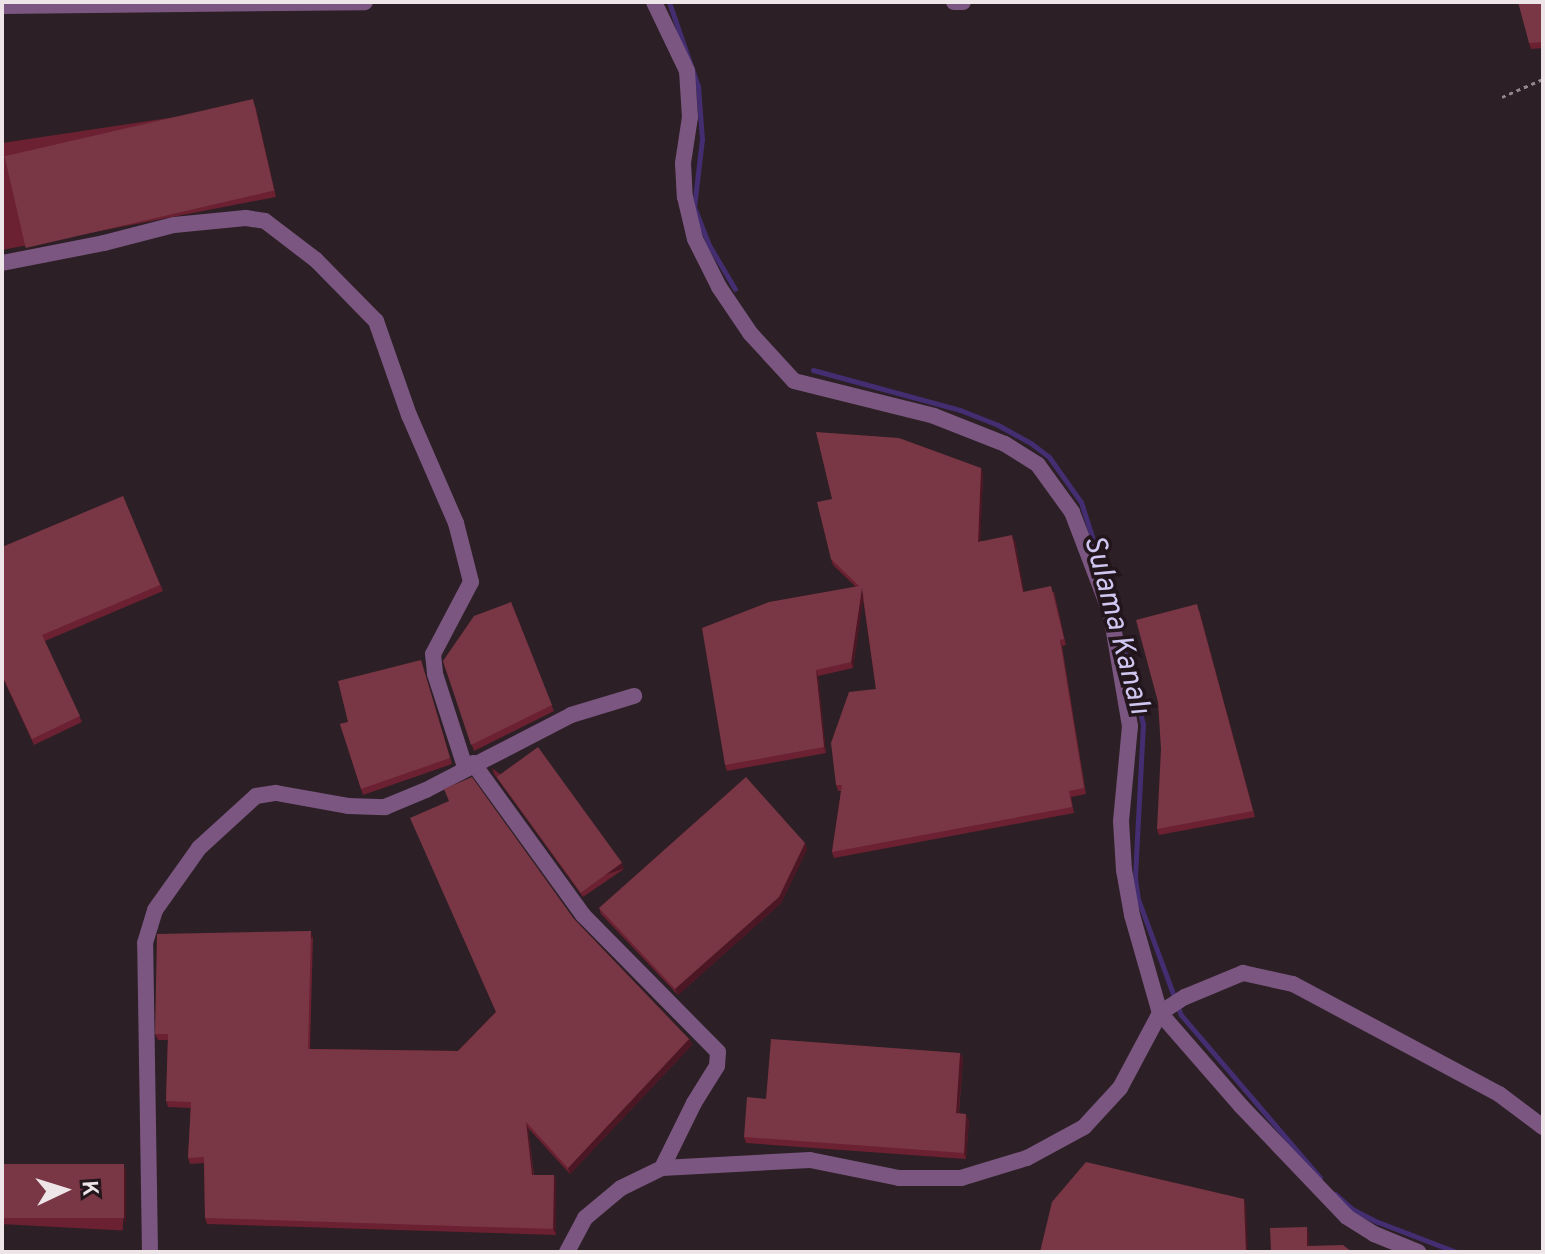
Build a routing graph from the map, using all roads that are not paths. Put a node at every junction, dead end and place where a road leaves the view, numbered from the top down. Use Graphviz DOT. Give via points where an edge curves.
graph roads {
  1 [pos="365,2"];
  2 [pos="654,2"];
  3 [pos="954,2"];
  4 [pos="963,2"];
  5 [pos="2,6"];
  6 [pos="2,263"];
  7 [pos="634,696"];
  8 [pos="469,765"];
  9 [pos="1160,1013"];
  10 [pos="1543,1127"];
  11 [pos="662,1168"];
  12 [pos="150,1252"];
  13 [pos="567,1252"];
  14 [pos="1418,1252"];
  1 -- 5 [label="street"];
  2 -- 9 [label="street" via="687,71 690,117 684,186 695,239 750,333 794,381 934,416 1005,444 1038,465 1072,512 1111,614 1130,726 1121,821 1124,870"];
  3 -- 4 [label="street"];
  6 -- 8 [label="street" via="174,225 246,218 265,221 316,260 376,321 456,523 471,582 433,654 435,674"];
  7 -- 8 [label="street" via="571,715"];
  8 -- 11 [label="street" via="583,915 718,1052 717,1066"];
  8 -- 12 [label="street" via="385,807 276,793 256,796 199,848 155,910 145,943"];
  9 -- 10 [label="street" via="1243,973 1293,984 1499,1094"];
  9 -- 11 [label="street" via="1120,1088 1084,1127 1027,1158 961,1178 899,1178 810,1160"];
  9 -- 14 [label="street" via="1347,1217"];
  11 -- 13 [label="street" via="621,1188 585,1218"];
}
